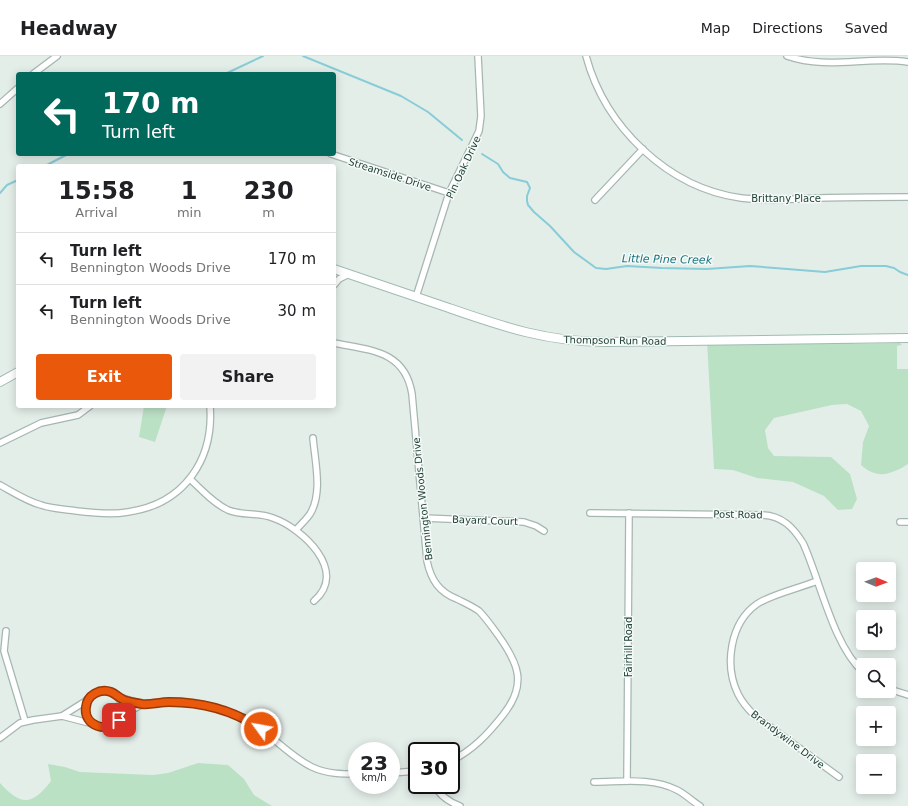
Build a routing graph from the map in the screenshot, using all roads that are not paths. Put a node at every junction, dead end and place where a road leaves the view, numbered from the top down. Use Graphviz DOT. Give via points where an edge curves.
graph roads {
  1 [pos="57,56"];
  2 [pos="478,56"];
  3 [pos="586,56"];
  4 [pos="787,56"];
  5 [pos="908,62"];
  6 [pos="37,72"];
  7 [pos="16,90"];
  8 [pos="0,104"];
  9 [pos="643,149"];
  10 [pos="336,156"];
  11 [pos="449,194"];
  12 [pos="908,197"];
  13 [pos="596,200"];
  14 [pos="336,270"];
  15 [pos="350,274"];
  16 [pos="336,283"];
  17 [pos="416,297"];
  18 [pos="908,338"];
  19 [pos="336,343"];
  20 [pos="16,373"];
  21 [pos="0,382"];
  22 [pos="87,408"];
  23 [pos="210,408"];
  24 [pos="313,438"];
  25 [pos="0,443"];
  26 [pos="190,479"];
  27 [pos="0,485"];
  28 [pos="590,513"];
  29 [pos="629,513"];
  30 [pos="424,518"];
  31 [pos="900,522"];
  32 [pos="908,522"];
  33 [pos="296,530"];
  34 [pos="544,531"];
  35 [pos="817,581"];
  36 [pos="314,601"];
  37 [pos="6,631"];
  38 [pos="856,665"];
  39 [pos="896,691"];
  40 [pos="908,694"];
  41 [pos="90,697"];
  42 [pos="118,697"];
  43 [pos="143,704"];
  44 [pos="62,716"];
  45 [pos="119,720"];
  46 [pos="26,721"];
  47 [pos="97,726"];
  48 [pos="0,738"];
  49 [pos="460,757"];
  50 [pos="348,774"];
  51 [pos="840,777"];
  52 [pos="627,781"];
  53 [pos="594,782"];
  54 [pos="441,794"];
  55 [pos="460,806"];
  56 [pos="699,806"];
  1 -- 6 [label="street"];
  2 -- 11 [label="street, Pin Oak Drive" via="481,116 479,131"];
  3 -- 9 [label="street, Brittany Place" via="598,90 610,110 629,136"];
  4 -- 5 [label="street" via="807,62 882,58"];
  7 -- 8 [label="street"];
  9 -- 12 [label="street, Brittany Place" via="692,183 739,198 770,200"];
  9 -- 13 [label="street"];
  10 -- 11 [label="street, Streamside Drive"];
  11 -- 17 [label="street, Pin Oak Drive"];
  14 -- 15 [label="street, Thompson Run Road"];
  15 -- 16 [label="street"];
  15 -- 17 [label="street, Thompson Run Road"];
  17 -- 18 [label="street, Thompson Run Road" via="518,331 574,341"];
  19 -- 30 [label="street, Bennington Woods Drive" via="387,355 407,376 412,394"];
  20 -- 21 [label="street"];
  22 -- 25 [label="street" via="78,415 41,423"];
  23 -- 26 [label="street" via="207,448"];
  24 -- 33 [label="street" via="316,499 310,514"];
  26 -- 27 [label="street" via="172,495 155,505 119,513 45,507"];
  26 -- 33 [label="street" via="226,509 239,514 274,518"];
  28 -- 29 [label="street, Post Road"];
  29 -- 35 [label="street, Post Road" via="756,514 777,517 793,529 803,543"];
  29 -- 52 [label="street, Fairhill Road"];
  30 -- 34 [label="street, Bayard Court" via="524,522"];
  30 -- 49 [label="street, Bennington Woods Drive" via="428,566 436,585 448,595 480,612 509,651 518,672 516,692 511,704 479,743"];
  31 -- 32 [label="street"];
  33 -- 36 [label="street" via="314,548 325,567 325,586"];
  35 -- 38 [label="street, Post Road" via="843,646"];
  35 -- 51 [label="street, Brandywine Drive" via="763,601 753,608 735,634 732,645 732,671 737,693 754,715"];
  37 -- 46 [label="street" via="4,651"];
  39 -- 40 [label="street"];
  41 -- 42 [label="street" via="103,691 111,692"];
  41 -- 44 [label="street"];
  41 -- 47 [label="street" via="86,705 86,714"];
  42 -- 43 [label="street"];
  42 -- 45 [label="street" via="122,707"];
  43 -- 45 [label="street"];
  43 -- 50 [label="street" via="193,703 222,709 257,726 311,766 332,773"];
  44 -- 46 [label="street"];
  44 -- 47 [label="street"];
  45 -- 47 [label="street" via="109,727"];
  46 -- 48 [label="street"];
  52 -- 53 [label="street"];
  52 -- 56 [label="street" via="664,784"];
  54 -- 55 [label="street"];
}
